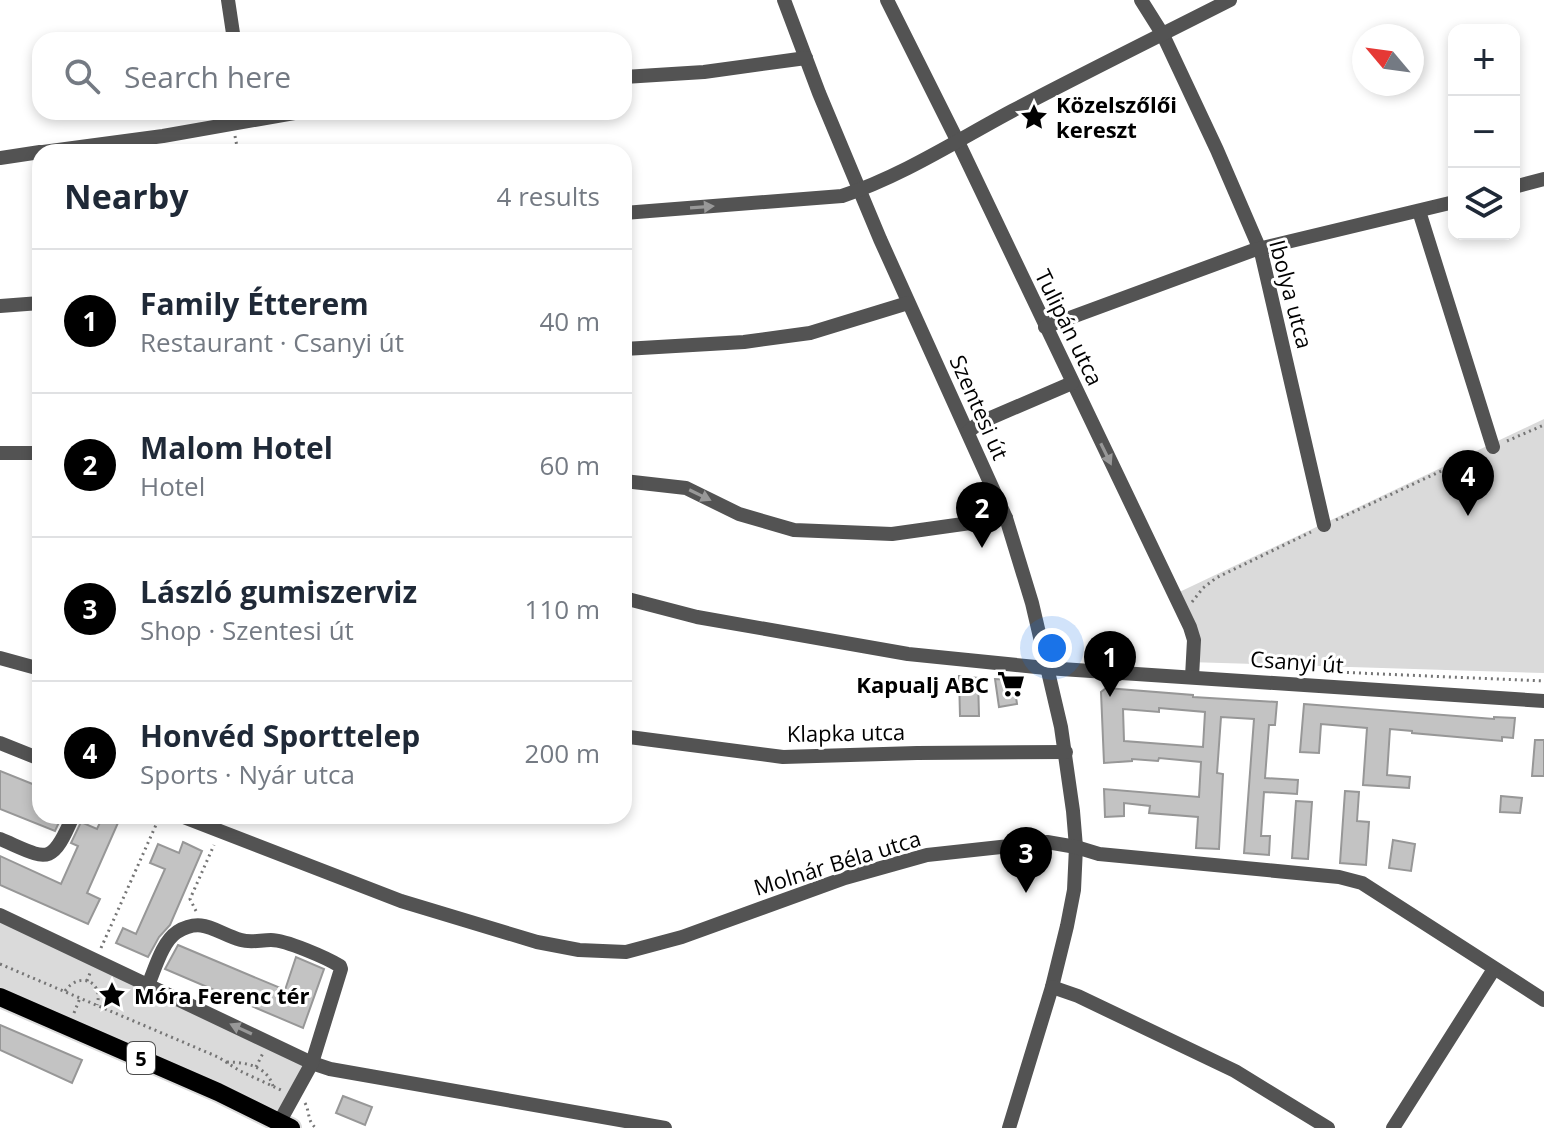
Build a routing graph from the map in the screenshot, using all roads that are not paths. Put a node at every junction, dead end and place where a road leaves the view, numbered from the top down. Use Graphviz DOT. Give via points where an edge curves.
graph roads {
  1 [pos="228,0"];
  2 [pos="784,0"];
  3 [pos="887,0"];
  4 [pos="1141,0"];
  5 [pos="1230,0"];
  6 [pos="233,32"];
  7 [pos="1163,35"];
  8 [pos="806,58"];
  9 [pos="632,76"];
  10 [pos="231,120"];
  11 [pos="958,142"];
  12 [pos="102,144"];
  13 [pos="32,153"];
  14 [pos="0,158"];
  15 [pos="1544,179"];
  16 [pos="1520,185"];
  17 [pos="860,190"];
  18 [pos="1448,204"];
  19 [pos="1419,211"];
  20 [pos="632,212"];
  21 [pos="1259,249"];
  22 [pos="908,303"];
  23 [pos="32,304"];
  24 [pos="0,306"];
  25 [pos="1045,327"];
  26 [pos="632,349"];
  27 [pos="1072,383"];
  28 [pos="968,432"];
  29 [pos="1493,447"];
  30 [pos="0,453"];
  31 [pos="32,453"];
  32 [pos="632,482"];
  33 [pos="1006,518"];
  34 [pos="1324,525"];
  35 [pos="632,600"];
  36 [pos="0,658"];
  37 [pos="32,667"];
  38 [pos="1046,668"];
  39 [pos="1192,677"];
  40 [pos="1544,701"];
  41 [pos="632,737"];
  42 [pos="0,743"];
  43 [pos="1066,752"];
  44 [pos="32,756"];
  45 [pos="70,824"];
  46 [pos="202,824"];
  47 [pos="0,839"];
  48 [pos="1076,847"];
  49 [pos="0,915"];
  50 [pos="1494,969"];
  51 [pos="148,985"];
  52 [pos="1052,987"];
  53 [pos="0,997"];
  54 [pos="1544,1000"];
  55 [pos="312,1063"];
  56 [pos="287,1126"];
  57 [pos="665,1128"];
  58 [pos="1009,1128"];
  59 [pos="1328,1128"];
  60 [pos="1393,1128"];
  1 -- 6 [label="street"];
  2 -- 8 [label="street, Szentesi út"];
  3 -- 11 [label="street, Tulipán utca"];
  4 -- 7 [label="street, Ibolya utca"];
  5 -- 7 [label="street"];
  7 -- 11 [label="street"];
  7 -- 21 [label="street, Ibolya utca"];
  8 -- 9 [label="street"];
  8 -- 17 [label="street, Szentesi út"];
  10 -- 12 [label="street"];
  11 -- 17 [label="street"];
  11 -- 25 [label="street, Tulipán utca"];
  13 -- 14 [label="street"];
  15 -- 16 [label="street"];
  20 -- 17 [label="street, one-way" via="842,196"];
  17 -- 22 [label="street, Szentesi út"];
  18 -- 19 [label="street"];
  19 -- 21 [label="street"];
  19 -- 29 [label="street"];
  21 -- 25 [label="street"];
  21 -- 34 [label="street, Ibolya utca"];
  22 -- 26 [label="street" via="810,333"];
  22 -- 28 [label="street, Szentesi út"];
  23 -- 24 [label="street"];
  25 -- 27 [label="street, Tulipán utca"];
  27 -- 28 [label="street"];
  27 -- 39 [label="street, Tulipán utca, one-way" via="1185,616 1194,640"];
  28 -- 33 [label="street, Szentesi út"];
  30 -- 31 [label="street"];
  32 -- 33 [label="street, one-way" via="686,488 739,514 794,530 892,534"];
  33 -- 38 [label="street, Szentesi út"];
  35 -- 38 [label="street, Csanyi út" via="697,617 908,654"];
  36 -- 37 [label="street"];
  38 -- 39 [label="street, Csanyi út"];
  38 -- 43 [label="street, Szentesi út"];
  39 -- 40 [label="street, Csanyi út"];
  41 -- 43 [label="street, Klapka utca" via="783,757"];
  42 -- 44 [label="street"];
  43 -- 48 [label="street, Szentesi út"];
  45 -- 47 [label="street" via="61,844 48,854"];
  46 -- 48 [label="street, Molnár Béla utca" via="401,901 537,942 626,952 927,855 1047,842"];
  48 -- 50 [label="street, Molnár Béla utca" via="1099,854 1362,883"];
  48 -- 52 [label="street, Szentesi út" via="1072,902"];
  49 -- 51 [label="street"];
  50 -- 54 [label="street, Molnár Béla utca"];
  50 -- 60 [label="street"];
  55 -- 51 [label="street, one-way"];
  51 -- 55 [label="street" via="168,941 192,925 241,940 283,942 340,966"];
  52 -- 58 [label="street, Szentesi út"];
  52 -- 59 [label="street" via="1235,1071"];
  53 -- 56 [label="main road, 5"];
  55 -- 56 [label="street"];
  55 -- 57 [label="street"];
}
